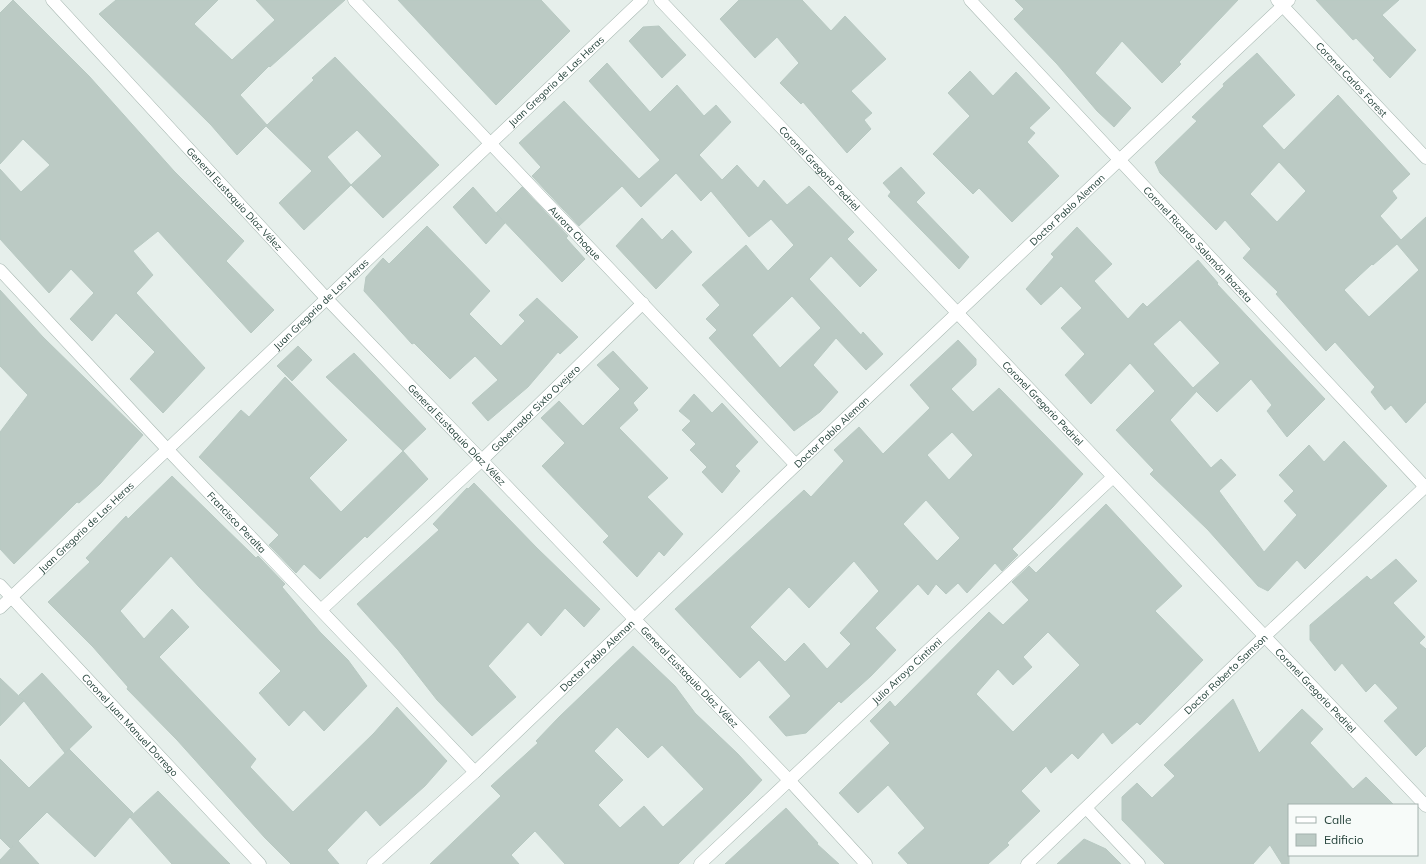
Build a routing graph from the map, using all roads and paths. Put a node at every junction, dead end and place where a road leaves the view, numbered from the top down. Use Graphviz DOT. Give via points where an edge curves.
graph roads {
  1 [pos="52,0"];
  2 [pos="354,0"];
  3 [pos="642,0"];
  4 [pos="660,0"];
  5 [pos="970,0"];
  6 [pos="1283,2"];
  7 [pos="489,143"];
  8 [pos="1426,158"];
  9 [pos="1118,160"];
  10 [pos="0,270"];
  11 [pos="327,299"];
  12 [pos="643,303"];
  13 [pos="958,314"];
  14 [pos="168,450"];
  15 [pos="481,461"];
  16 [pos="796,465"];
  17 [pos="1113,477"];
  18 [pos="1426,487"];
  19 [pos="0,585"];
  20 [pos="12,597"];
  21 [pos="0,608"];
  22 [pos="322,609"];
  23 [pos="634,620"];
  24 [pos="1264,637"];
  25 [pos="475,772"];
  26 [pos="789,780"];
  27 [pos="1426,806"];
  28 [pos="1086,808"];
  29 [pos="260,864"];
  30 [pos="373,864"];
  31 [pos="700,864"];
  32 [pos="866,864"];
  33 [pos="1027,864"];
  34 [pos="1139,864"];
  1 -- 11 [label="street, General Eustaquio Díaz Vélez"];
  2 -- 7 [label="street, Aurora Choque"];
  3 -- 7 [label="street, Juan Gregorio de Las Heras"];
  4 -- 13 [label="street, Coronel Gregorio Pedriel"];
  5 -- 9 [label="street, Coronel Ricardo Salomón Ibazeta"];
  6 -- 8 [label="street, Coronel Carlos Forest"];
  6 -- 9 [label="street, Doctor Pablo Aleman"];
  7 -- 11 [label="street, Juan Gregorio de Las Heras"];
  7 -- 12 [label="street, Aurora Choque"];
  9 -- 13 [label="street, Doctor Pablo Aleman"];
  9 -- 18 [label="street, Coronel Ricardo Salomón Ibazeta"];
  10 -- 14 [label="street, Francisco Peralta"];
  11 -- 14 [label="street, Juan Gregorio de Las Heras"];
  11 -- 15 [label="street, General Eustaquio Díaz Vélez"];
  12 -- 15 [label="street, Gobernador Sixto Ovejero"];
  12 -- 16 [label="street, Aurora Choque"];
  13 -- 16 [label="street, Doctor Pablo Aleman"];
  13 -- 17 [label="street, Coronel Gregorio Pedriel"];
  14 -- 20 [label="street, Juan Gregorio de Las Heras"];
  14 -- 22 [label="street, Francisco Peralta"];
  15 -- 22 [label="street, Gobernador Sixto Ovejero"];
  15 -- 23 [label="street, General Eustaquio Díaz Vélez"];
  16 -- 23 [label="street, Doctor Pablo Aleman"];
  17 -- 24 [label="street, Coronel Gregorio Pedriel"];
  17 -- 26 [label="street, Julio Arroyo Cintioni"];
  18 -- 24 [label="street, Doctor Roberto Samson"];
  19 -- 20 [label="street, Coronel Juan Manuel Dorrego"];
  20 -- 21 [label="street, Juan Gregorio de Las Heras"];
  20 -- 29 [label="street, Coronel Juan Manuel Dorrego"];
  22 -- 25 [label="street, Francisco Peralta"];
  23 -- 25 [label="street, Doctor Pablo Aleman"];
  23 -- 26 [label="street, General Eustaquio Díaz Vélez"];
  24 -- 27 [label="street, Coronel Gregorio Pedriel"];
  24 -- 28 [label="street, Doctor Roberto Samson"];
  25 -- 30 [label="street, Doctor Pablo Aleman"];
  26 -- 31 [label="street, Julio Arroyo Cintioni"];
  26 -- 32 [label="street, General Eustaquio Díaz Vélez"];
  28 -- 33 [label="street, Doctor Roberto Samson"];
  28 -- 34 [label="street"];
}
